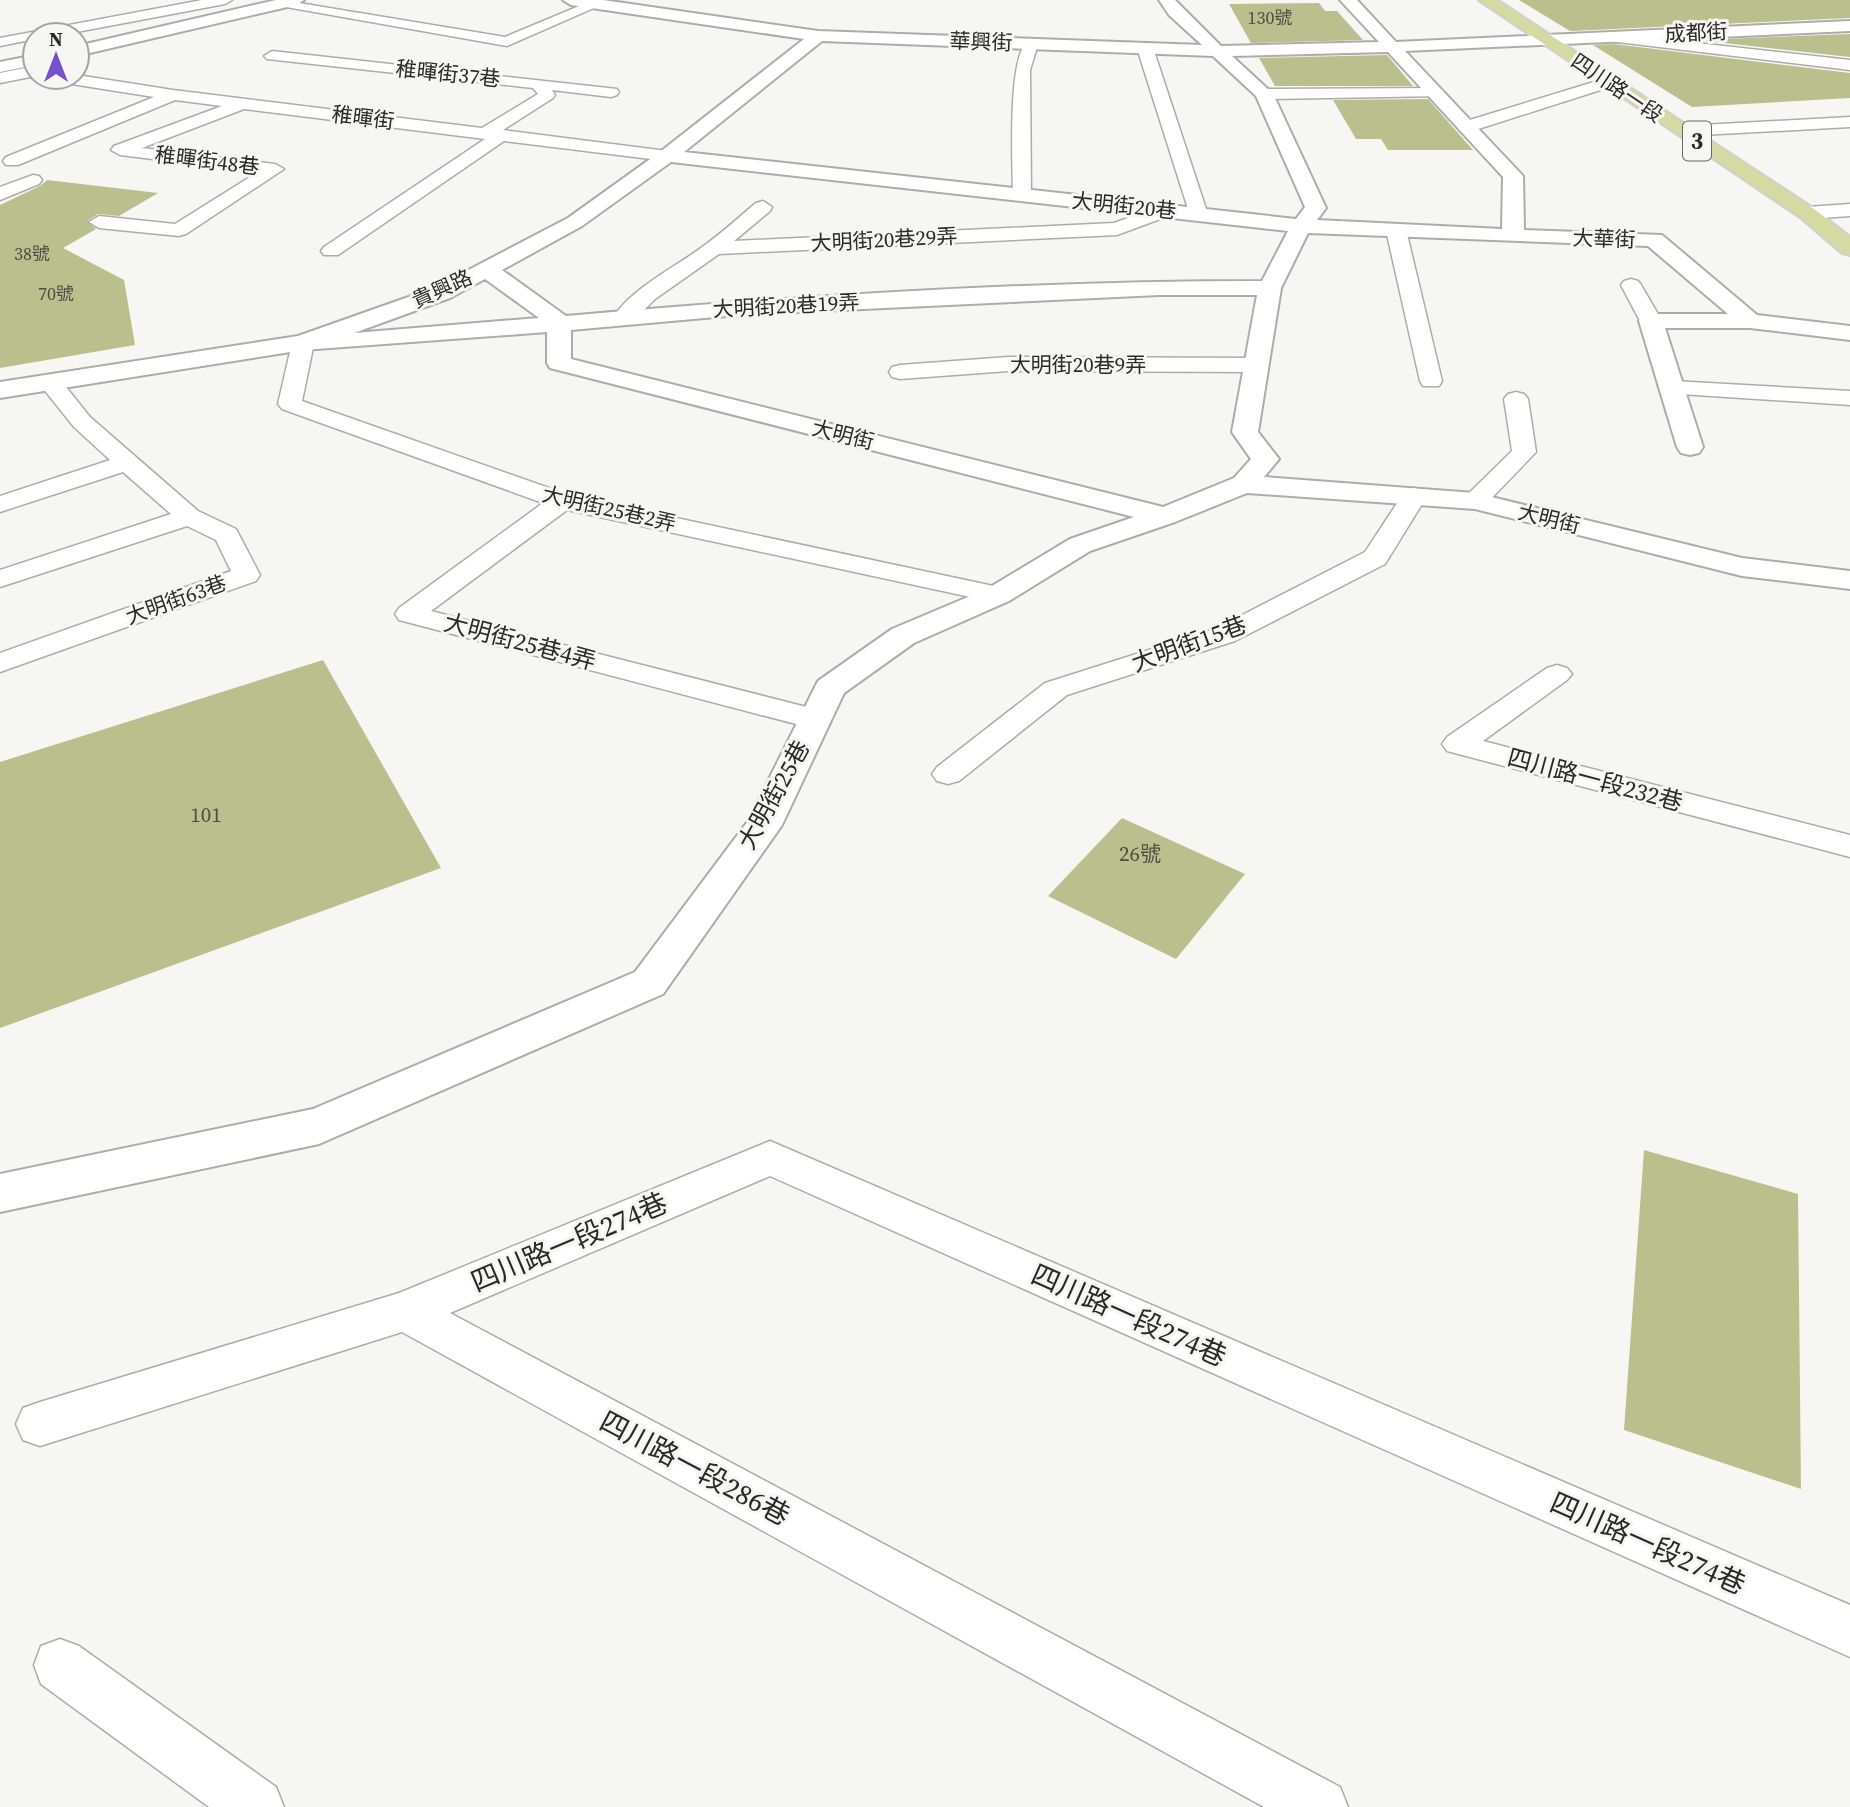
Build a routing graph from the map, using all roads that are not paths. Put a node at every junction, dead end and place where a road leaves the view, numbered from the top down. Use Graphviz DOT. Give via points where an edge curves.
graph roads {
  1 [pos="225,0"];
  2 [pos="571,0"];
  3 [pos="1167,0"];
  4 [pos="1348,0"];
  5 [pos="1487,0"];
  6 [pos="284,1"];
  7 [pos="593,2"];
  8 [pos="252,11"];
  9 [pos="60,14"];
  10 [pos="290,20"];
  11 [pos="75,21"];
  12 [pos="91,25"];
  13 [pos="1850,26"];
  14 [pos="818,36"];
  15 [pos="1606,37"];
  16 [pos="21,38"];
  17 [pos="1542,38"];
  18 [pos="0,42"];
  19 [pos="91,42"];
  20 [pos="1031,44"];
  21 [pos="1394,47"];
  22 [pos="91,48"];
  23 [pos="1144,48"];
  24 [pos="1217,51"];
  25 [pos="272,57"];
  26 [pos="0,60"];
  27 [pos="21,61"];
  28 [pos="21,64"];
  29 [pos="1850,65"];
  30 [pos="0,67"];
  31 [pos="21,68"];
  32 [pos="0,78"];
  33 [pos="91,82"];
  34 [pos="1610,82"];
  35 [pos="538,84"];
  36 [pos="611,92"];
  37 [pos="1436,93"];
  38 [pos="1264,94"];
  39 [pos="173,95"];
  40 [pos="244,96"];
  41 [pos="1850,122"];
  42 [pos="1466,127"];
  43 [pos="1683,131"];
  44 [pos="494,134"];
  45 [pos="667,156"];
  46 [pos="12,161"];
  47 [pos="33,180"];
  48 [pos="0,194"];
  49 [pos="1022,195"];
  50 [pos="763,207"];
  51 [pos="1850,210"];
  52 [pos="1164,211"];
  53 [pos="1807,213"];
  54 [pos="1199,215"];
  55 [pos="99,222"];
  56 [pos="1301,226"];
  57 [pos="1396,230"];
  58 [pos="1513,236"];
  59 [pos="1850,247"];
  60 [pos="714,248"];
  61 [pos="331,251"];
  62 [pos="486,269"];
  63 [pos="1631,285"];
  64 [pos="1270,288"];
  65 [pos="625,316"];
  66 [pos="1651,321"];
  67 [pos="1750,321"];
  68 [pos="559,322"];
  69 [pos="1850,333"];
  70 [pos="303,343"];
  71 [pos="1256,365"];
  72 [pos="900,372"];
  73 [pos="1431,381"];
  74 [pos="50,382"];
  75 [pos="1673,388"];
  76 [pos="0,390"];
  77 [pos="1850,398"];
  78 [pos="1516,399"];
  79 [pos="1690,447"];
  80 [pos="128,463"];
  81 [pos="1244,484"];
  82 [pos="1414,496"];
  83 [pos="562,501"];
  84 [pos="1475,501"];
  85 [pos="0,503"];
  86 [pos="1166,516"];
  87 [pos="190,517"];
  88 [pos="0,579"];
  89 [pos="1850,580"];
  90 [pos="998,595"];
  91 [pos="0,663"];
  92 [pos="1557,674"];
  93 [pos="815,719"];
  94 [pos="948,775"];
  95 [pos="1850,846"];
  96 [pos="0,1193"];
  97 [pos="405,1311"];
  98 [pos="40,1424"];
  99 [pos="1850,1631"];
  100 [pos="60,1665"];
  101 [pos="256,1807"];
  102 [pos="1321,1807"];
  1 -- 12 [label="lane"];
  2 -- 7 [label="street, 華興街"];
  3 -- 24 [label="street"];
  4 -- 21 [label="street"];
  5 -- 17 [label="main road, 四川路一段 / 3"];
  6 -- 7 [label="lane" via="507,42"];
  6 -- 8 [label="street"];
  6 -- 19 [label="street"];
  7 -- 14 [label="street, 華興街"];
  8 -- 10 [label="lane"];
  8 -- 22 [label="street"];
  9 -- 11 [label="lane"];
  13 -- 15 [label="street, 成都街"];
  14 -- 20 [label="street, 華興街"];
  14 -- 45 [label="street, 貴興路"];
  15 -- 17 [label="street, 成都街"];
  15 -- 29 [label="lane"];
  16 -- 18 [label="lane"];
  17 -- 21 [label="street"];
  17 -- 34 [label="main road, 四川路一段 / 3"];
  20 -- 23 [label="street, 華興街"];
  20 -- 49 [label="lane" via="1023,70"];
  21 -- 24 [label="street, 華興街"];
  21 -- 37 [label="street"];
  23 -- 24 [label="street, 華興街"];
  23 -- 54 [label="lane"];
  24 -- 38 [label="street"];
  25 -- 35 [label="lane, 稚暉街37巷"];
  26 -- 27 [label="street"];
  28 -- 30 [label="street"];
  31 -- 32 [label="lane"];
  33 -- 39 [label="lane, 稚暉街"];
  34 -- 42 [label="lane"];
  34 -- 43 [label="main road, 四川路一段 / 3"];
  35 -- 36 [label="lane"];
  35 -- 44 [label="lane, 稚暉街37巷" via="547,96"];
  37 -- 38 [label="lane"];
  37 -- 42 [label="street"];
  38 -- 56 [label="street" via="1316,208"];
  39 -- 40 [label="lane, 稚暉街" via="224,100"];
  39 -- 46 [label="lane"];
  40 -- 44 [label="lane, 稚暉街"];
  40 -- 55 [label="lane, 稚暉街48巷" via="120,150 275,169 179,230"];
  41 -- 43 [label="lane"];
  42 -- 58 [label="street" via="1513,176"];
  43 -- 53 [label="main road, 四川路一段 / 3"];
  44 -- 45 [label="lane, 稚暉街"];
  44 -- 61 [label="lane"];
  45 -- 49 [label="street, 大明街20巷"];
  45 -- 62 [label="street, 貴興路" via="575,222"];
  47 -- 48 [label="lane"];
  49 -- 52 [label="street, 大明街20巷"];
  50 -- 60 [label="lane"];
  51 -- 53 [label="lane"];
  52 -- 54 [label="street, 大明街20巷"];
  52 -- 60 [label="lane, 大明街20巷29弄" via="1116,229"];
  53 -- 59 [label="main road, 四川路一段 / 3"];
  54 -- 56 [label="street, 大明街20巷"];
  56 -- 57 [label="street, 大華街"];
  56 -- 64 [label="street"];
  57 -- 58 [label="street, 大華街"];
  57 -- 73 [label="lane"];
  58 -- 67 [label="street, 大華街" via="1654,240"];
  60 -- 65 [label="lane"];
  62 -- 68 [label="street"];
  62 -- 70 [label="street, 貴興路" via="442,293"];
  63 -- 66 [label="lane"];
  64 -- 65 [label="street, 大明街20巷19弄" via="1159,288"];
  64 -- 71 [label="street"];
  65 -- 68 [label="street, 大明街20巷19弄"];
  66 -- 67 [label="street"];
  66 -- 75 [label="street"];
  67 -- 69 [label="street"];
  68 -- 70 [label="street, 大明街20巷19弄"];
  68 -- 86 [label="street, 大明街" via="559,363"];
  70 -- 74 [label="street, 貴興路"];
  70 -- 83 [label="lane, 大明街25巷2弄" via="290,404"];
  71 -- 72 [label="lane, 大明街20巷9弄" via="1008,364"];
  71 -- 81 [label="street" via="1245,432 1265,459"];
  74 -- 76 [label="street, 貴興路"];
  74 -- 80 [label="lane, 大明街63巷" via="82,422"];
  75 -- 77 [label="lane"];
  75 -- 79 [label="street"];
  78 -- 84 [label="lane" via="1524,452"];
  80 -- 85 [label="lane"];
  80 -- 87 [label="lane, 大明街63巷"];
  81 -- 82 [label="street, 大明街"];
  81 -- 86 [label="street, 大明街25巷"];
  82 -- 84 [label="street, 大明街"];
  82 -- 94 [label="lane, 大明街15巷" via="1374,558 1225,635 1056,689"];
  83 -- 90 [label="lane, 大明街25巷2弄"];
  83 -- 93 [label="lane, 大明街25巷4弄" via="409,614"];
  84 -- 89 [label="street, 大明街" via="1742,566"];
  86 -- 90 [label="street, 大明街25巷" via="1080,545"];
  87 -- 88 [label="lane"];
  87 -- 91 [label="lane, 大明街63巷" via="227,535 246,575"];
  90 -- 93 [label="street, 大明街25巷" via="903,636 830,688"];
  92 -- 95 [label="lane, 四川路一段232巷" via="1458,744"];
  93 -- 96 [label="street, 大明街25巷" via="764,825 649,983 319,1126"];
  97 -- 98 [label="lane"];
  97 -- 99 [label="lane, 四川路一段274巷" via="770,1158"];
  97 -- 102 [label="lane, 四川路一段286巷"];
  100 -- 101 [label="lane"];
}
